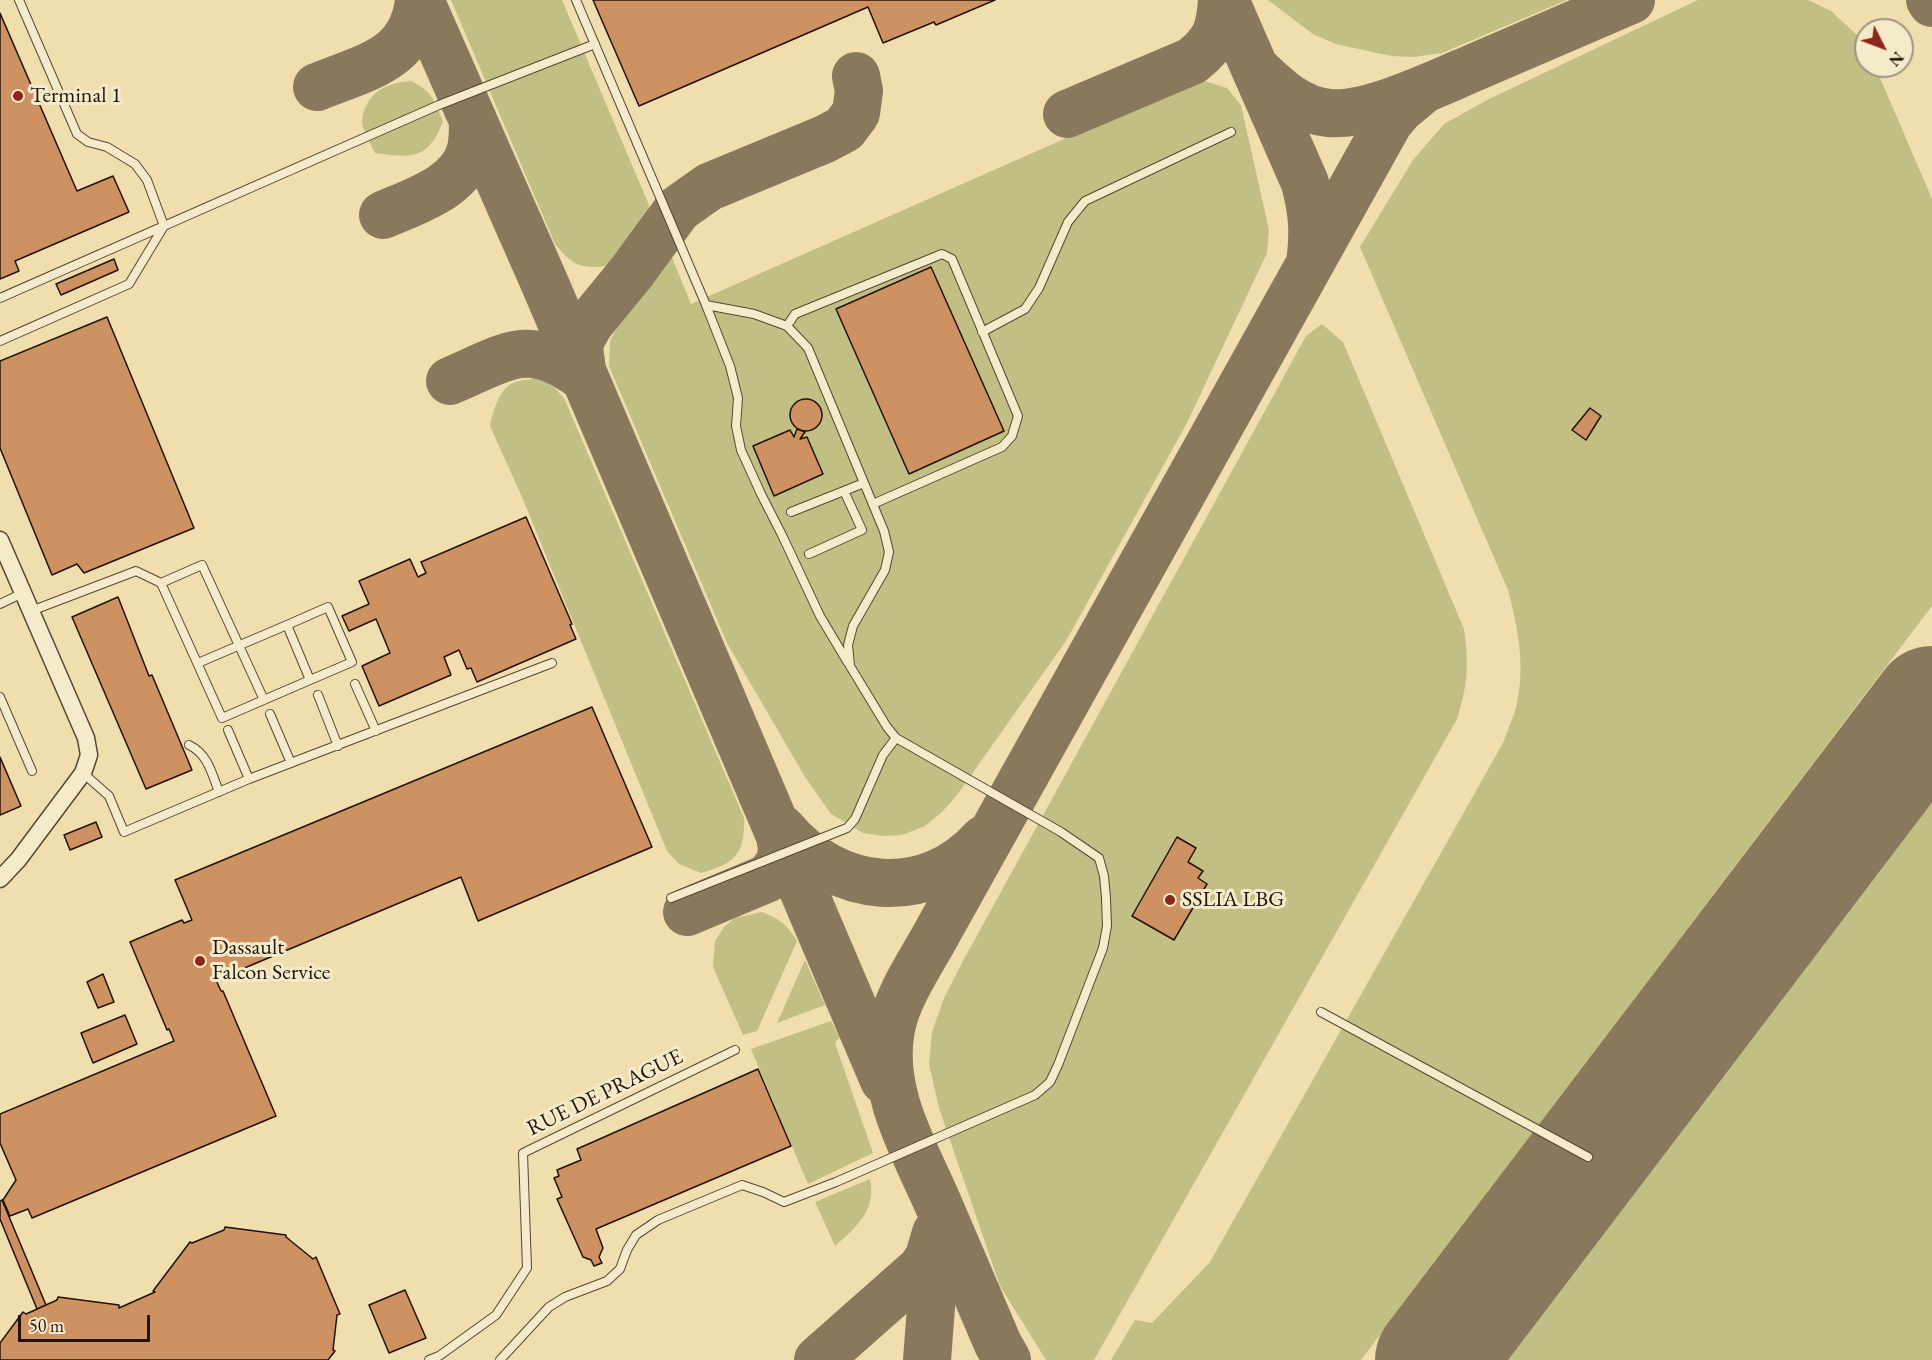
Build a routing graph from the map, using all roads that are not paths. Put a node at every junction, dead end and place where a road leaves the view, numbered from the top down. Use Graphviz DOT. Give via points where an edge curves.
graph roads {
  1 [pos="19,0"];
  2 [pos="576,0"];
  3 [pos="595,44"];
  4 [pos="1231,132"];
  5 [pos="164,226"];
  6 [pos="0,298"];
  7 [pos="706,305"];
  8 [pos="787,326"];
  9 [pos="982,332"];
  10 [pos="0,341"];
  11 [pos="864,483"];
  12 [pos="844,491"];
  13 [pos="873,504"];
  14 [pos="791,512"];
  15 [pos="2,549"];
  16 [pos="809,554"];
  17 [pos="161,583"];
  18 [pos="23,593"];
  19 [pos="0,604"];
  20 [pos="31,611"];
  21 [pos="287,625"];
  22 [pos="239,645"];
  23 [pos="198,663"];
  24 [pos="552,663"];
  25 [pos="850,666"];
  26 [pos="310,680"];
  27 [pos="355,684"];
  28 [pos="318,695"];
  29 [pos="0,697"];
  30 [pos="264,700"];
  31 [pos="270,714"];
  32 [pos="228,730"];
  33 [pos="376,731"];
  34 [pos="896,738"];
  35 [pos="189,745"];
  36 [pos="338,746"];
  37 [pos="291,763"];
  38 [pos="32,771"];
  39 [pos="83,773"];
  40 [pos="249,779"];
  41 [pos="219,792"];
  42 [pos="0,879"];
  43 [pos="671,897"];
  44 [pos="1321,1012"];
  45 [pos="735,1050"];
  46 [pos="1588,1158"];
  47 [pos="429,1360"];
  48 [pos="500,1360"];
  1 -- 5 [label="lane" via="77,134 135,164 147,180"];
  2 -- 3 [label="lane"];
  3 -- 5 [label="lane" via="440,105"];
  3 -- 7 [label="lane"];
  4 -- 9 [label="lane" via="1085,201 1068,222 1039,288 1025,309"];
  5 -- 6 [label="lane"];
  5 -- 10 [label="lane" via="129,284"];
  7 -- 8 [label="lane" via="754,314"];
  7 -- 25 [label="lane" via="738,398 736,426 741,450 820,616"];
  8 -- 9 [label="lane" via="795,314 942,254 951,260"];
  8 -- 11 [label="lane" via="808,348"];
  9 -- 13 [label="lane" via="1018,416 1012,436 1002,447"];
  11 -- 12 [label="lane"];
  11 -- 13 [label="lane"];
  12 -- 14 [label="lane"];
  12 -- 16 [label="lane" via="862,530"];
  13 -- 25 [label="lane" via="889,552 885,570 853,626 848,645"];
  15 -- 18 [label="street"];
  17 -- 20 [label="lane" via="136,571"];
  17 -- 22 [label="lane" via="202,565"];
  17 -- 23 [label="lane"];
  18 -- 19 [label="lane"];
  18 -- 20 [label="street"];
  20 -- 39 [label="street" via="86,738 89,755"];
  21 -- 22 [label="lane"];
  21 -- 26 [label="lane"];
  21 -- 26 [label="lane" via="328,607 352,662"];
  22 -- 23 [label="lane"];
  22 -- 30 [label="lane"];
  23 -- 30 [label="lane" via="222,718"];
  24 -- 33 [label="lane"];
  25 -- 34 [label="lane"];
  26 -- 30 [label="lane"];
  27 -- 33 [label="lane"];
  28 -- 36 [label="lane"];
  29 -- 38 [label="lane"];
  31 -- 37 [label="lane"];
  32 -- 40 [label="lane"];
  33 -- 36 [label="lane"];
  34 -- 43 [label="lane" via="847,828"];
  34 -- 48 [label="lane" via="1061,832 1099,858 1106,898 1104,948 1050,1082 1035,1095 784,1202 742,1185 658,1220 636,1235 620,1269 607,1281 549,1307"];
  35 -- 41 [label="lane" via="205,757"];
  36 -- 37 [label="lane"];
  37 -- 40 [label="lane"];
  39 -- 41 [label="lane" via="109,796 124,832"];
  39 -- 42 [label="street"];
  40 -- 41 [label="lane"];
  44 -- 46 [label="lane"];
  45 -- 47 [label="lane, RUE DE PRAGUE" via="523,1153 527,1268 496,1315"];
}
